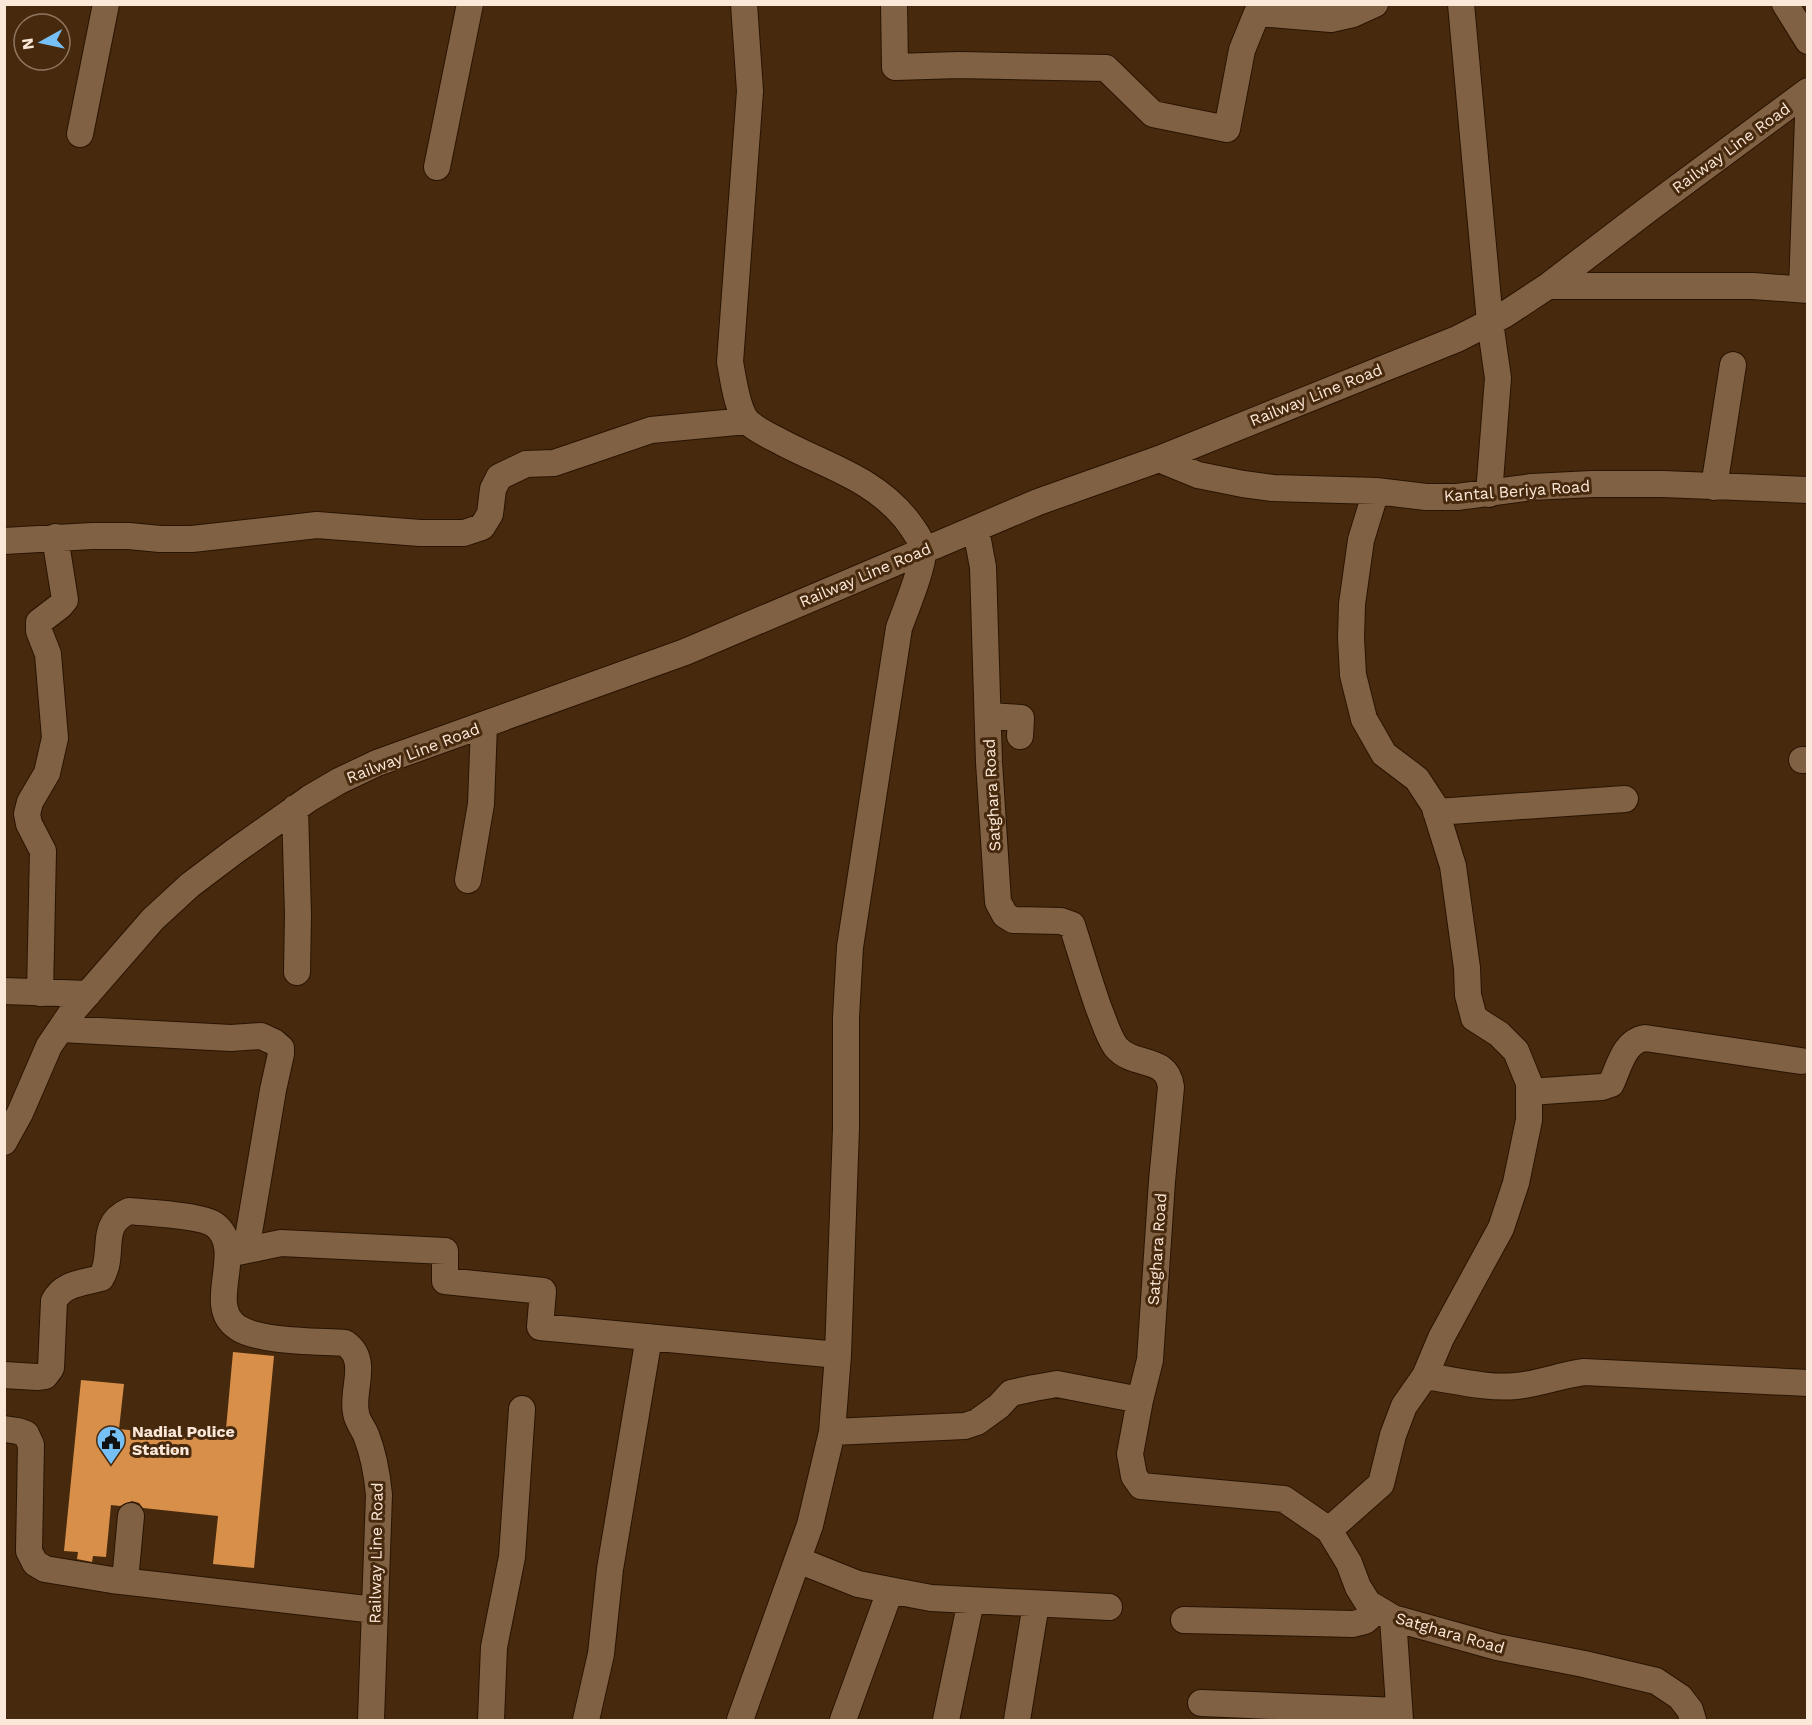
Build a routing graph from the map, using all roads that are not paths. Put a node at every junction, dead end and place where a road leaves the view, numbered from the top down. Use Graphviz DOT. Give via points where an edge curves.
graph roads {
  1 [pos="106,4"];
  2 [pos="470,4"];
  3 [pos="744,4"];
  4 [pos="894,4"];
  5 [pos="1375,4"];
  6 [pos="1461,4"];
  7 [pos="1785,4"];
  8 [pos="1247,13"];
  9 [pos="1808,41"];
  10 [pos="1808,91"];
  11 [pos="1808,118"];
  12 [pos="80,134"];
  13 [pos="437,167"];
  14 [pos="1548,286"];
  15 [pos="1805,289"];
  16 [pos="1490,322"];
  17 [pos="1733,364"];
  18 [pos="747,421"];
  19 [pos="1159,459"];
  20 [pos="1714,487"];
  21 [pos="1808,490"];
  22 [pos="1376,491"];
  23 [pos="1489,494"];
  24 [pos="976,530"];
  25 [pos="55,537"];
  26 [pos="4,541"];
  27 [pos="924,551"];
  28 [pos="988,716"];
  29 [pos="484,725"];
  30 [pos="1020,736"];
  31 [pos="1625,799"];
  32 [pos="296,808"];
  33 [pos="1436,812"];
  34 [pos="468,880"];
  35 [pos="297,972"];
  36 [pos="4,991"];
  37 [pos="40,993"];
  38 [pos="88,994"];
  39 [pos="61,1029"];
  40 [pos="1801,1061"];
  41 [pos="1529,1092"];
  42 [pos="4,1142"];
  43 [pos="237,1252"];
  44 [pos="649,1337"];
  45 [pos="838,1355"];
  46 [pos="4,1375"];
  47 [pos="1425,1376"];
  48 [pos="1808,1383"];
  49 [pos="1140,1400"];
  50 [pos="522,1409"];
  51 [pos="4,1430"];
  52 [pos="832,1432"];
  53 [pos="130,1515"];
  54 [pos="1329,1530"];
  55 [pos="798,1560"];
  56 [pos="125,1581"];
  57 [pos="890,1591"];
  58 [pos="971,1601"];
  59 [pos="1036,1604"];
  60 [pos="1109,1607"];
  61 [pos="375,1610"];
  62 [pos="1385,1614"];
  63 [pos="1184,1620"];
  64 [pos="1201,1703"];
  65 [pos="1400,1716"];
  66 [pos="371,1720"];
  67 [pos="491,1720"];
  68 [pos="586,1720"];
  69 [pos="740,1720"];
  70 [pos="843,1720"];
  71 [pos="946,1720"];
  72 [pos="1017,1720"];
  73 [pos="1693,1720"];
  1 -- 12 [label="street"];
  2 -- 13 [label="street"];
  3 -- 18 [label="street" via="750,91 730,362"];
  4 -- 8 [label="street" via="895,67 1106,68 1154,114 1227,129"];
  5 -- 8 [label="street" via="1331,19"];
  6 -- 16 [label="street"];
  7 -- 9 [label="street"];
  10 -- 14 [label="street, Railway Line Road"];
  11 -- 15 [label="street"];
  14 -- 15 [label="street"];
  14 -- 16 [label="street, Railway Line Road"];
  16 -- 19 [label="street, Railway Line Road" via="1458,339"];
  16 -- 23 [label="street" via="1498,378"];
  17 -- 20 [label="street"];
  18 -- 25 [label="street" via="651,430 554,463 526,464 499,477 490,514 482,526 464,533 317,525 192,538"];
  18 -- 27 [label="street" via="873,487 896,506"];
  19 -- 22 [label="street, Kantal Beriya Road" via="1198,475 1243,484"];
  19 -- 24 [label="street, Railway Line Road" via="1038,502"];
  20 -- 21 [label="street, Kantal Beriya Road"];
  20 -- 23 [label="street, Kantal Beriya Road" via="1559,485"];
  22 -- 23 [label="street, Kantal Beriya Road" via="1457,498"];
  22 -- 33 [label="street" via="1361,540 1352,604 1353,675 1364,719 1384,754 1417,779"];
  24 -- 27 [label="street, Railway Line Road"];
  24 -- 28 [label="street, Satghara Road" via="983,567"];
  25 -- 26 [label="street"];
  25 -- 37 [label="street" via="65,600 39,622 39,631 48,654 55,738 47,773 27,814 43,851"];
  27 -- 29 [label="street, Railway Line Road" via="685,652"];
  27 -- 45 [label="street" via="899,628 850,946"];
  28 -- 30 [label="street" via="1021,718"];
  28 -- 49 [label="street, Satghara Road" via="998,902 1013,920 1061,921 1072,925 1116,1046 1128,1057 1160,1067 1170,1078 1150,1360"];
  29 -- 32 [label="street, Railway Line Road" via="377,763"];
  29 -- 34 [label="street" via="481,804"];
  31 -- 33 [label="street"];
  32 -- 35 [label="street"];
  32 -- 38 [label="street, Railway Line Road" via="190,885 153,919"];
  33 -- 41 [label="street" via="1453,866 1474,1018 1499,1034 1516,1052"];
  36 -- 37 [label="street"];
  37 -- 38 [label="street"];
  38 -- 39 [label="street, Railway Line Road"];
  39 -- 42 [label="street, Railway Line Road" via="49,1046"];
  39 -- 43 [label="street" via="231,1038 261,1036 281,1048"];
  40 -- 41 [label="street" via="1645,1038 1629,1044 1611,1084"];
  41 -- 47 [label="street" via="1529,1120 1516,1183 1501,1228 1441,1338"];
  43 -- 44 [label="street" via="281,1243 445,1251 445,1281 543,1291 540,1327"];
  43 -- 46 [label="street, Railway Line Road" via="215,1226 203,1220 129,1211 119,1216 111,1224 101,1278 66,1286 54,1301 51,1368 45,1376"];
  43 -- 61 [label="street, Railway Line Road" via="225,1311 235,1327 253,1335 345,1343 354,1349 358,1362 356,1413 377,1469"];
  44 -- 45 [label="street"];
  44 -- 68 [label="street" via="610,1569 601,1654"];
  45 -- 52 [label="street"];
  47 -- 48 [label="street" via="1501,1387 1584,1372"];
  47 -- 54 [label="street" via="1404,1406 1381,1484"];
  49 -- 52 [label="street" via="1057,1384 1011,1393 977,1422 965,1426"];
  49 -- 54 [label="street, Satghara Road" via="1130,1454 1134,1476 1141,1486 1284,1499"];
  50 -- 67 [label="street" via="512,1557 494,1647"];
  51 -- 56 [label="street" via="26,1434 31,1445 29,1551 35,1563 45,1569"];
  52 -- 55 [label="street"];
  53 -- 56 [label="street"];
  54 -- 62 [label="street, Satghara Road" via="1368,1603"];
  55 -- 57 [label="street" via="858,1584"];
  55 -- 69 [label="street"];
  56 -- 61 [label="street"];
  57 -- 58 [label="street"];
  57 -- 70 [label="street"];
  58 -- 59 [label="street"];
  58 -- 71 [label="street"];
  59 -- 60 [label="street"];
  59 -- 72 [label="street"];
  61 -- 66 [label="street, Railway Line Road"];
  62 -- 63 [label="street" via="1353,1624"];
  62 -- 65 [label="street"];
  62 -- 73 [label="street, Satghara Road" via="1497,1647 1656,1681 1680,1697"];
  64 -- 65 [label="street"];
}
